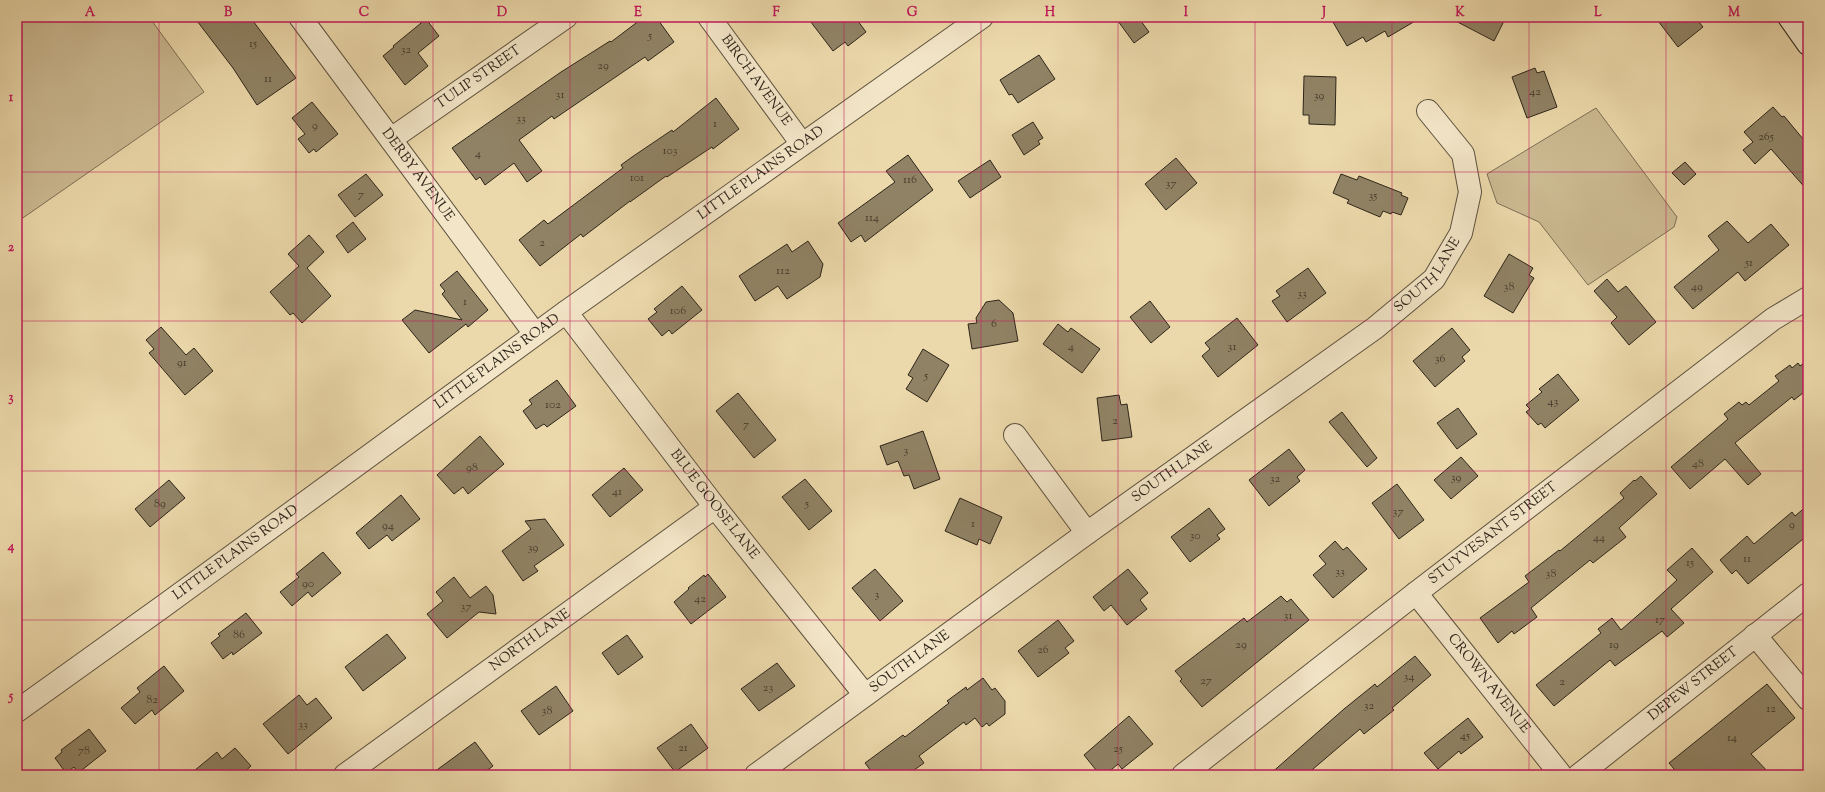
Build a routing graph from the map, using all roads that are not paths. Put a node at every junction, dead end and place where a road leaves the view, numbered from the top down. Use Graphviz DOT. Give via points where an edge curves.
graph roads {
  1 [pos="300,17"];
  2 [pos="566,17"];
  3 [pos="709,17"];
  4 [pos="982,17"];
  5 [pos="1789,17"];
  6 [pos="1808,44"];
  7 [pos="1428,110"];
  8 [pos="391,139"];
  9 [pos="802,144"];
  10 [pos="1808,298"];
  11 [pos="566,312"];
  12 [pos="535,334"];
  13 [pos="1015,435"];
  14 [pos="715,506"];
  15 [pos="1087,533"];
  16 [pos="1416,593"];
  17 [pos="1808,594"];
  18 [pos="1755,636"];
  19 [pos="865,695"];
  20 [pos="1808,699"];
  21 [pos="17,711"];
  22 [pos="346,775"];
  23 [pos="756,775"];
  24 [pos="1183,775"];
  25 [pos="1561,775"];
  26 [pos="1578,775"];
  1 -- 8 [label="street, DERBY AVENUE"];
  2 -- 8 [label="street, TULIP STREET"];
  3 -- 9 [label="street, BIRCH AVENUE"];
  4 -- 9 [label="street, LITTLE PLAINS ROAD"];
  5 -- 6 [label="street"];
  7 -- 15 [label="street, SOUTH LANE" via="1463,154 1470,192 1461,233 1434,279 1375,328"];
  8 -- 12 [label="street, DERBY AVENUE"];
  9 -- 11 [label="street, LITTLE PLAINS ROAD"];
  10 -- 16 [label="street, STUYVESANT STREET" via="1773,319"];
  11 -- 12 [label="street, LITTLE PLAINS ROAD"];
  11 -- 14 [label="street, BLUE GOOSE LANE"];
  12 -- 21 [label="street, LITTLE PLAINS ROAD" via="172,601"];
  13 -- 15 [label="street"];
  14 -- 19 [label="street, BLUE GOOSE LANE"];
  14 -- 22 [label="street, NORTH LANE"];
  15 -- 19 [label="street, SOUTH LANE"];
  16 -- 24 [label="street, STUYVESANT STREET"];
  16 -- 25 [label="street, CROWN AVENUE"];
  17 -- 18 [label="street, DEPEW STREET"];
  18 -- 20 [label="street"];
  18 -- 26 [label="street, DEPEW STREET"];
  19 -- 23 [label="street, SOUTH LANE"];
}
